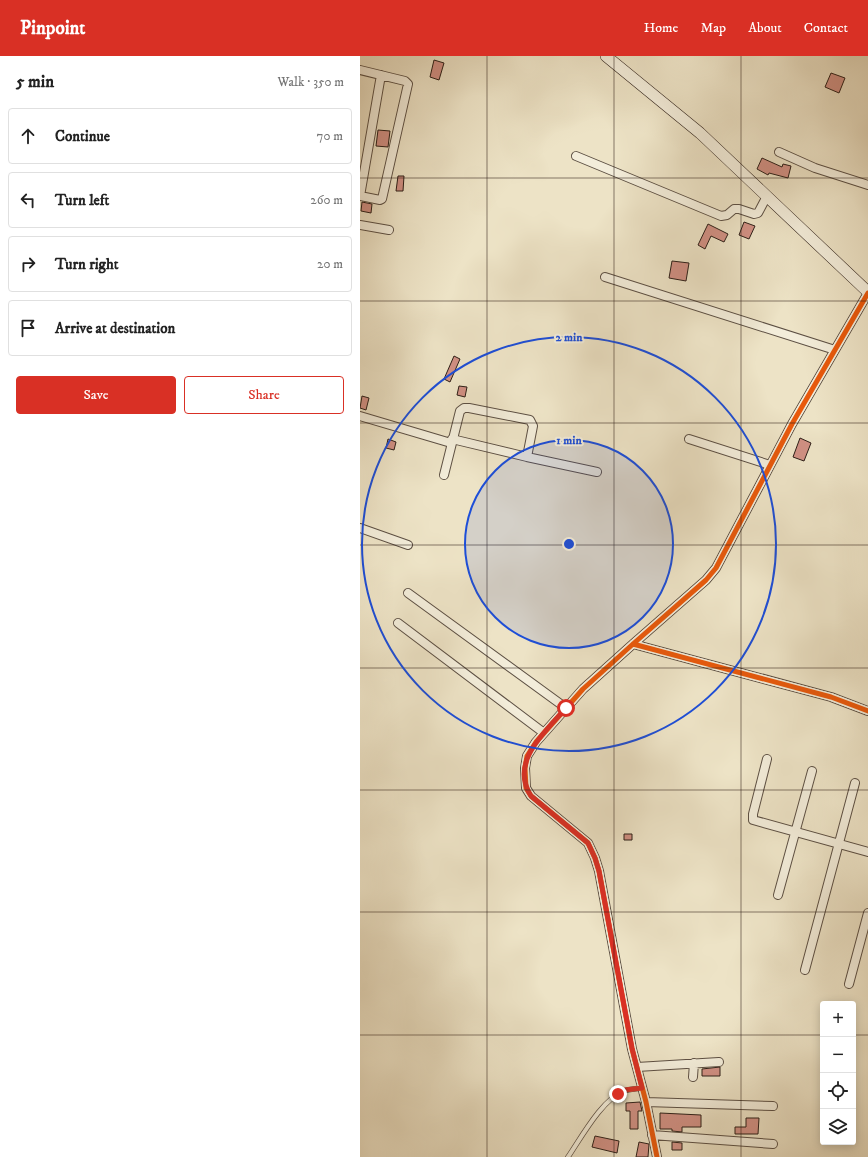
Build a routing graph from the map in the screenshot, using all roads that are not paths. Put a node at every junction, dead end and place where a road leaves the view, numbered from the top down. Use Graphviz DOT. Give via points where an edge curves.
graph roads {
  1 [pos="606,56"];
  2 [pos="360,70"];
  3 [pos="381,75"];
  4 [pos="779,152"];
  5 [pos="576,156"];
  6 [pos="868,185"];
  7 [pos="360,196"];
  8 [pos="767,196"];
  9 [pos="360,225"];
  10 [pos="389,230"];
  11 [pos="605,277"];
  12 [pos="868,293"];
  13 [pos="835,350"];
  14 [pos="360,416"];
  15 [pos="689,439"];
  16 [pos="452,441"];
  17 [pos="527,457"];
  18 [pos="770,466"];
  19 [pos="597,472"];
  20 [pos="444,475"];
  21 [pos="360,528"];
  22 [pos="408,545"];
  23 [pos="408,593"];
  24 [pos="398,623"];
  25 [pos="633,644"];
  26 [pos="566,708"];
  27 [pos="868,711"];
  28 [pos="544,733"];
  29 [pos="767,759"];
  30 [pos="812,772"];
  31 [pos="855,783"];
  32 [pos="795,832"];
  33 [pos="838,844"];
  34 [pos="868,852"];
  35 [pos="778,896"];
  36 [pos="868,914"];
  37 [pos="805,970"];
  38 [pos="849,984"];
  39 [pos="719,1062"];
  40 [pos="694,1064"];
  41 [pos="637,1067"];
  42 [pos="692,1077"];
  43 [pos="642,1088"];
  44 [pos="646,1102"];
  45 [pos="773,1106"];
  46 [pos="652,1135"];
  47 [pos="773,1144"];
  48 [pos="568,1157"];
  49 [pos="657,1157"];
  1 -- 8 [label="main road" via="700,133"];
  2 -- 3 [label="street"];
  3 -- 7 [label="street"];
  3 -- 7 [label="street" via="405,81 408,87 382,199"];
  4 -- 6 [label="street" via="815,168"];
  5 -- 8 [label="street" via="721,216 734,209 758,213"];
  8 -- 12 [label="main road"];
  9 -- 10 [label="street"];
  11 -- 13 [label="street"];
  12 -- 13 [label="street"];
  13 -- 18 [label="street"];
  14 -- 16 [label="street"];
  15 -- 18 [label="street"];
  16 -- 17 [label="street"];
  16 -- 17 [label="street" via="460,411 464,408 530,420 533,426"];
  16 -- 20 [label="street"];
  17 -- 19 [label="street"];
  18 -- 25 [label="street" via="712,574"];
  21 -- 22 [label="street"];
  23 -- 26 [label="street"];
  24 -- 28 [label="street"];
  25 -- 26 [label="street"];
  25 -- 27 [label="street" via="832,697"];
  26 -- 28 [label="street"];
  28 -- 41 [label="street" via="527,756 526,788 531,796 588,843 595,858"];
  29 -- 32 [label="street" via="753,820"];
  30 -- 32 [label="street"];
  31 -- 33 [label="street"];
  32 -- 33 [label="street"];
  32 -- 35 [label="street"];
  33 -- 34 [label="street"];
  33 -- 37 [label="street"];
  36 -- 38 [label="street"];
  39 -- 40 [label="street"];
  40 -- 41 [label="street"];
  40 -- 42 [label="street"];
  41 -- 43 [label="street"];
  43 -- 44 [label="street"];
  43 -- 48 [label="lane" via="625,1090 604,1104"];
  44 -- 45 [label="street"];
  44 -- 46 [label="street"];
  46 -- 47 [label="street"];
  46 -- 49 [label="street"];
}
